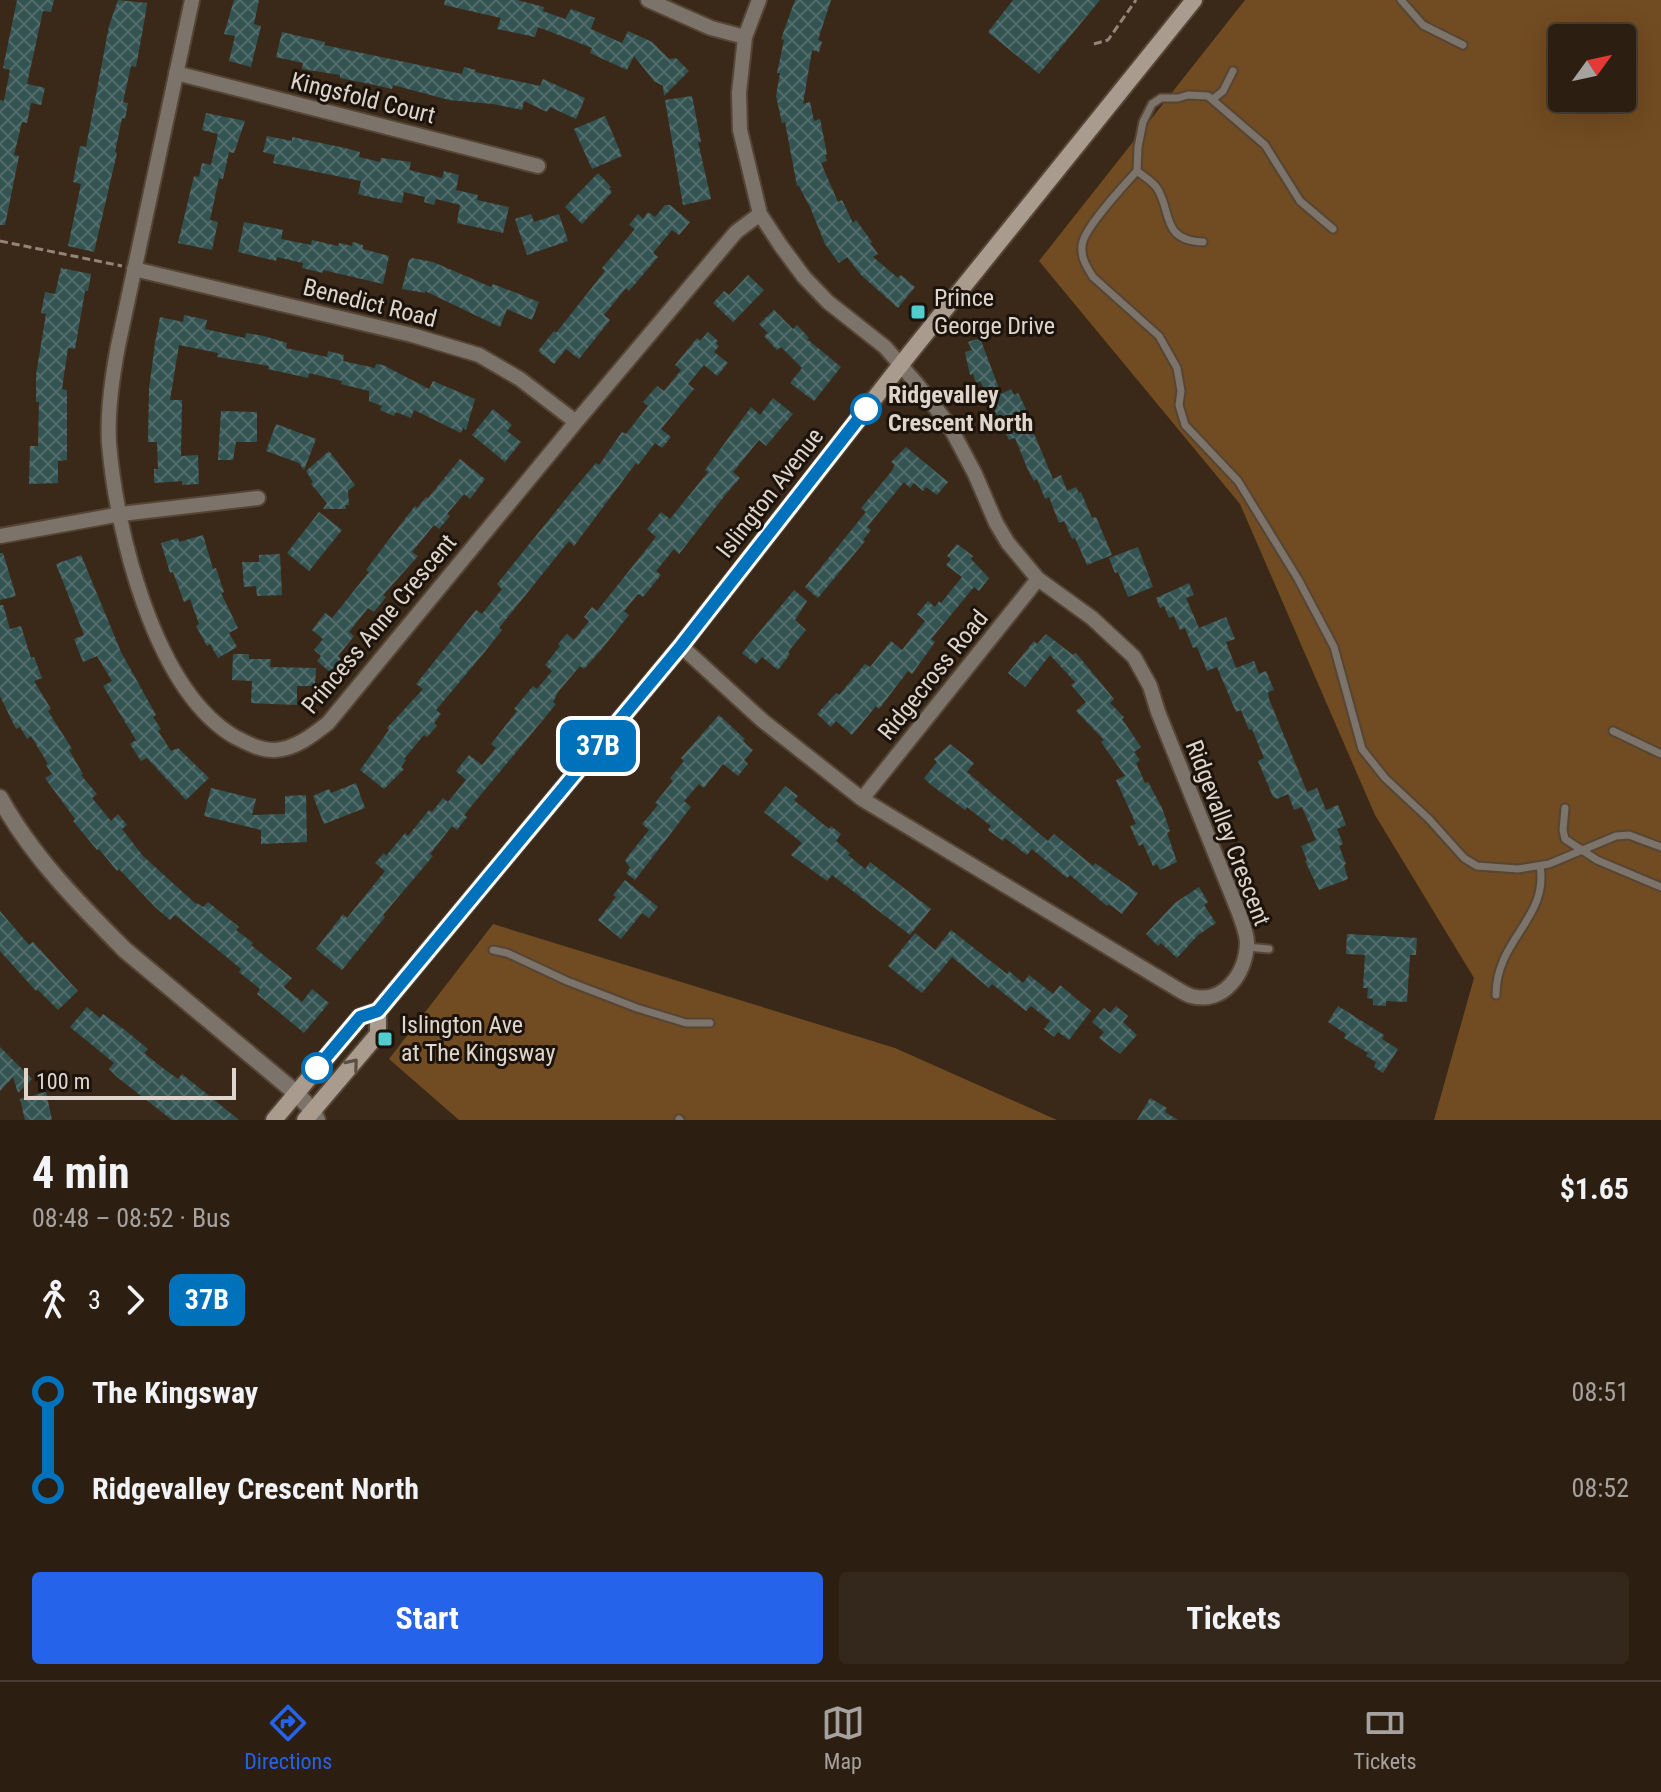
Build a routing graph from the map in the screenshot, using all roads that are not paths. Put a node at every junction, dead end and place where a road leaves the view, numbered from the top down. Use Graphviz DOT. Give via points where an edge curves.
graph roads {
  1 [pos="192,0"];
  2 [pos="648,0"];
  3 [pos="759,0"];
  4 [pos="1194,0"];
  5 [pos="1401,0"];
  6 [pos="745,37"];
  7 [pos="1463,45"];
  8 [pos="1233,71"];
  9 [pos="176,73"];
  10 [pos="1213,99"];
  11 [pos="538,166"];
  12 [pos="1137,171"];
  13 [pos="760,214"];
  14 [pos="1333,229"];
  15 [pos="1203,242"];
  16 [pos="134,269"];
  17 [pos="901,365"];
  18 [pos="576,422"];
  19 [pos="258,498"];
  20 [pos="121,514"];
  21 [pos="0,536"];
  22 [pos="1038,579"];
  23 [pos="681,646"];
  24 [pos="1613,731"];
  25 [pos="1661,754"];
  26 [pos="0,798"];
  27 [pos="862,799"];
  28 [pos="1565,808"];
  29 [pos="1661,847"];
  30 [pos="1582,851"];
  31 [pos="1540,866"];
  32 [pos="1661,887"];
  33 [pos="1246,947"];
  34 [pos="1269,949"];
  35 [pos="493,950"];
  36 [pos="1496,995"];
  37 [pos="378,1011"];
  38 [pos="710,1023"];
  39 [pos="296,1093"];
  40 [pos="311,1117"];
  41 [pos="274,1120"];
  1 -- 9 [label="street, Princess Anne Crescent"];
  2 -- 6 [label="street"];
  3 -- 6 [label="street"];
  4 -- 17 [label="main road, Islington Avenue"];
  5 -- 7 [label="lane" via="1423,25"];
  6 -- 13 [label="street" via="740,130"];
  8 -- 10 [label="lane"];
  9 -- 11 [label="street, Kingsfold Court"];
  9 -- 16 [label="street, Princess Anne Crescent"];
  10 -- 12 [label="lane" via="1188,95 1152,104 1143,122"];
  10 -- 14 [label="lane" via="1265,145 1300,201"];
  12 -- 15 [label="lane" via="1158,189 1176,232"];
  12 -- 31 [label="lane" via="1088,232 1082,251 1085,265 1167,348 1177,368 1185,425 1238,481 1330,636 1365,755 1464,858 1491,869"];
  13 -- 17 [label="street" via="828,302"];
  13 -- 18 [label="street, Princess Anne Crescent" via="736,232"];
  16 -- 18 [label="street, Benedict Road" via="479,355"];
  16 -- 20 [label="street, Princess Anne Crescent" via="110,409 111,463"];
  17 -- 22 [label="street, Ridgevalley Crescent" via="949,425 996,523"];
  17 -- 23 [label="main road, Islington Avenue"];
  18 -- 20 [label="street, Princess Anne Crescent" via="328,723 282,749 240,740 193,698 148,619"];
  19 -- 20 [label="street"];
  20 -- 21 [label="street"];
  22 -- 27 [label="street, Ridgecross Road"];
  22 -- 33 [label="street, Ridgevalley Crescent" via="1092,618 1142,670 1239,913"];
  23 -- 27 [label="street, Ridgevalley Crescent" via="763,721"];
  23 -- 37 [label="main road, Islington Avenue"];
  24 -- 25 [label="lane"];
  26 -- 39 [label="street" via="51,871 125,950"];
  27 -- 33 [label="street, Ridgevalley Crescent" via="1192,996 1225,990 1239,977"];
  28 -- 30 [label="lane" via="1565,839"];
  29 -- 30 [label="lane" via="1629,835"];
  30 -- 31 [label="lane"];
  30 -- 32 [label="lane"];
  31 -- 36 [label="lane" via="1540,900 1504,957"];
  33 -- 34 [label="lane"];
  35 -- 38 [label="lane" via="637,1008 686,1023"];
  37 -- 39 [label="main road, Islington Avenue" via="360,1017"];
  40 -- 37 [label="main road, Islington Avenue, one-way" via="378,1034"];
  39 -- 40 [label="street"];
  39 -- 41 [label="main road, Islington Avenue"];
}
